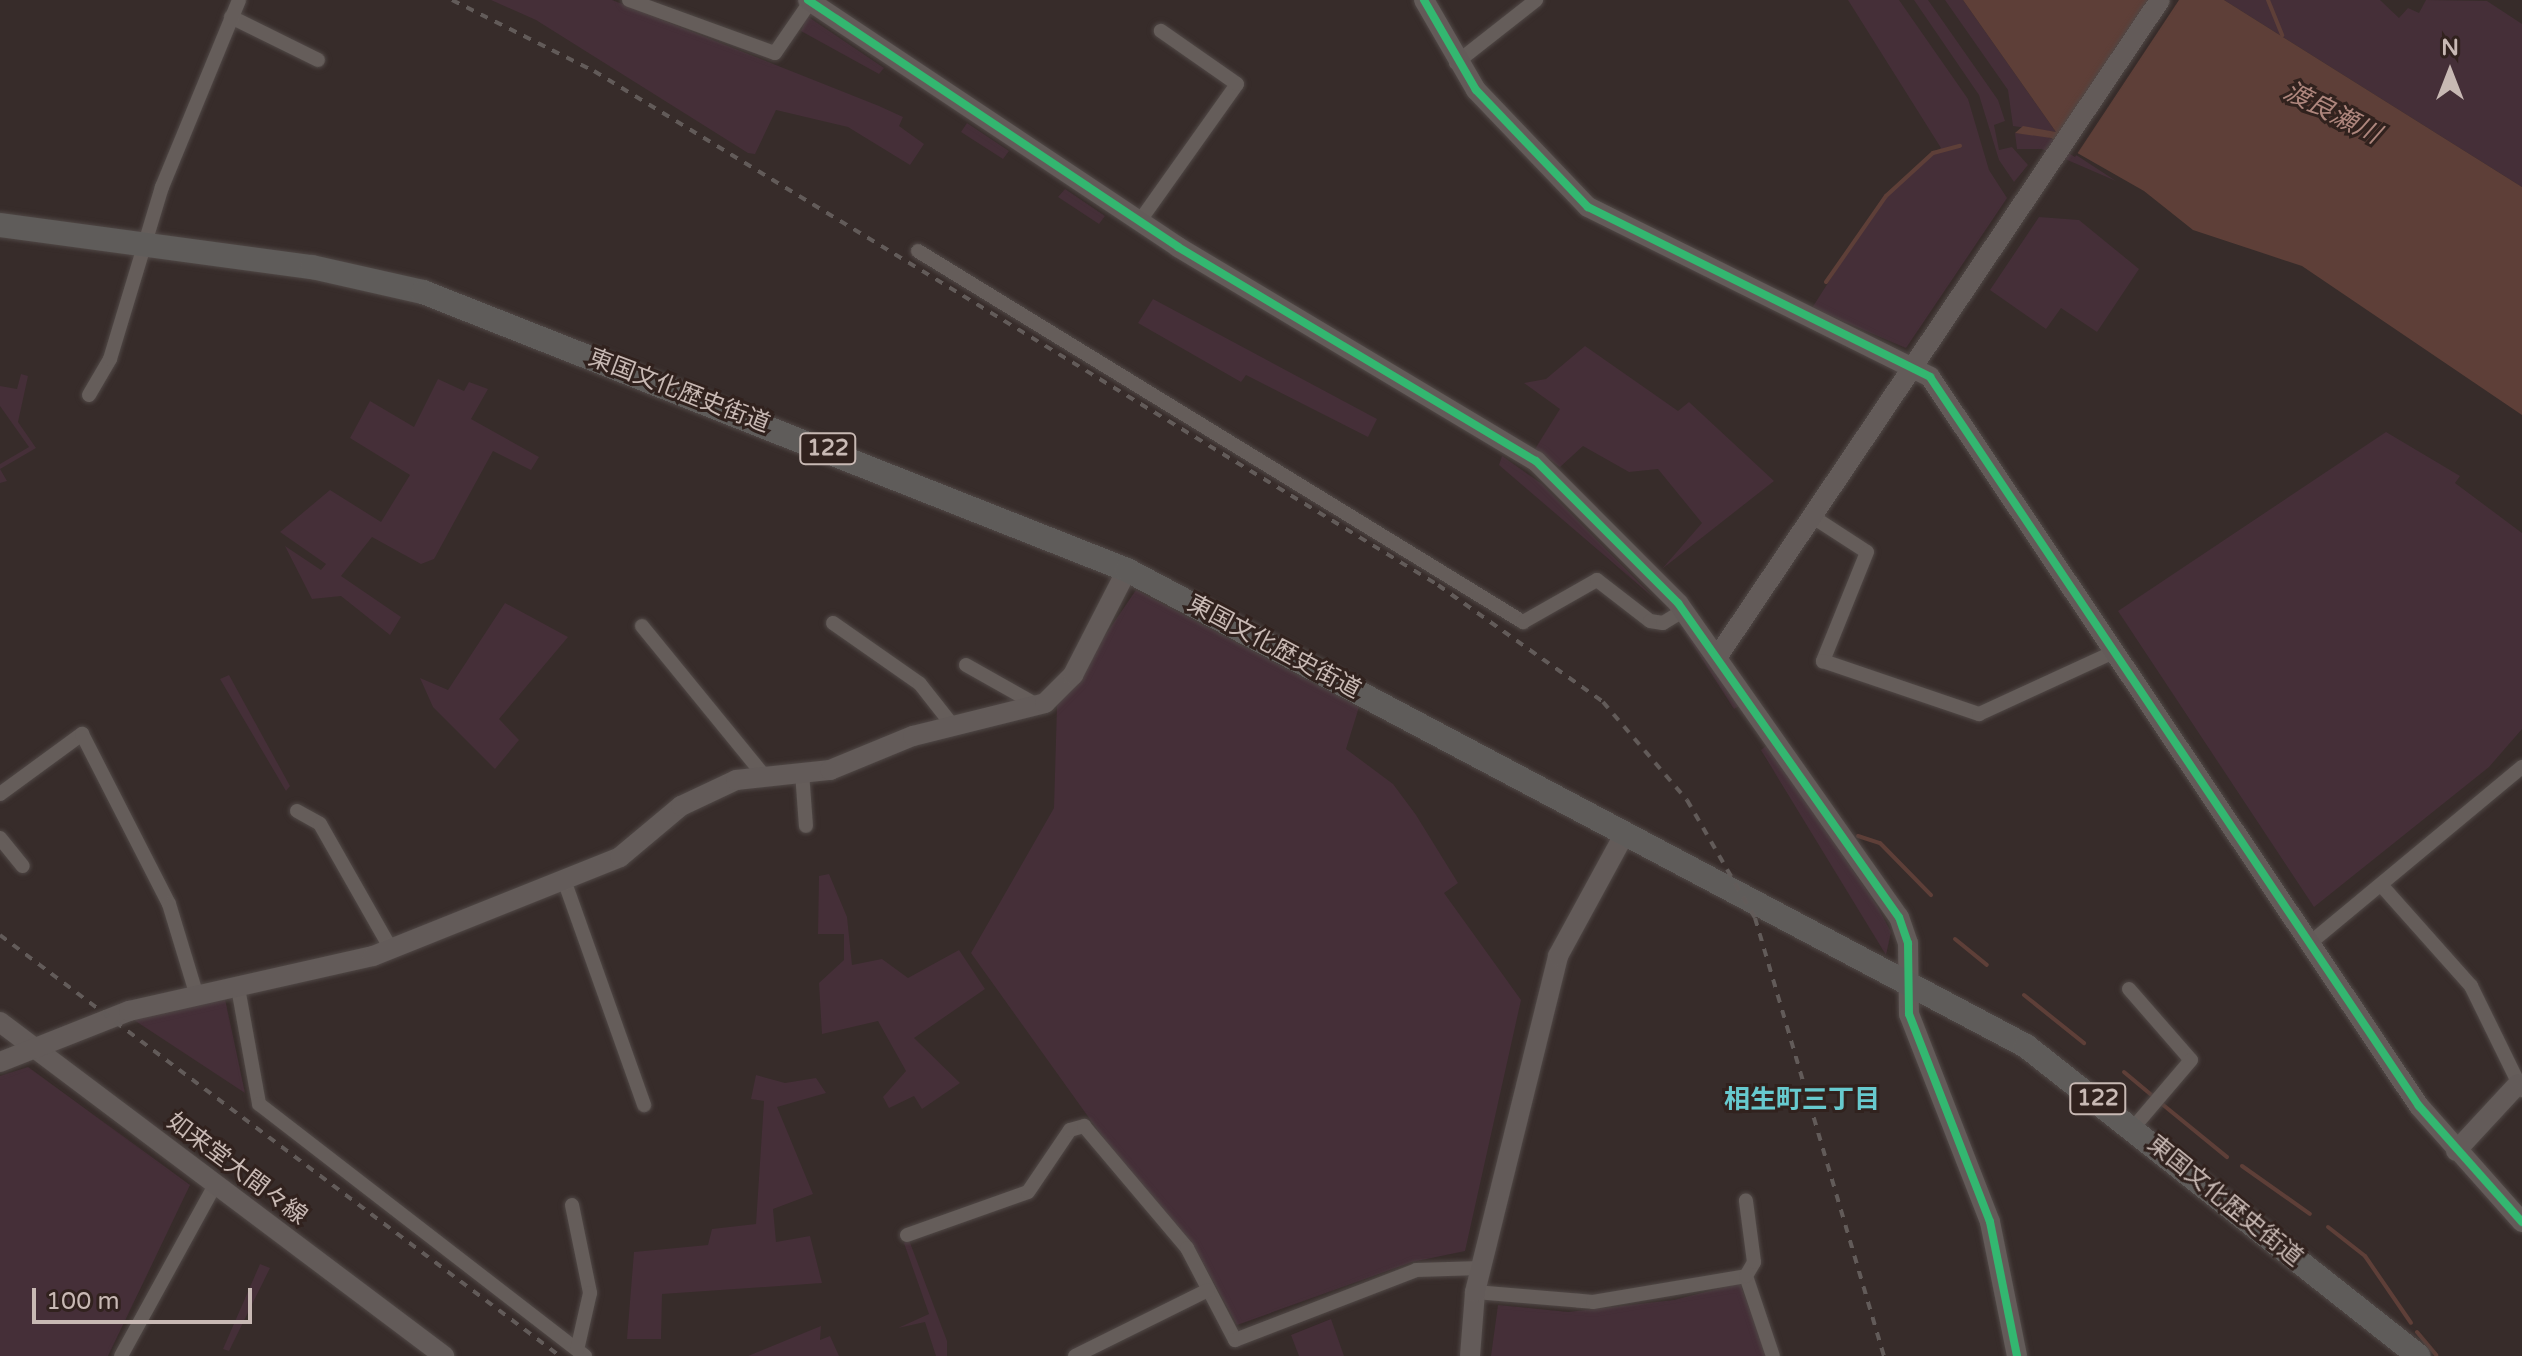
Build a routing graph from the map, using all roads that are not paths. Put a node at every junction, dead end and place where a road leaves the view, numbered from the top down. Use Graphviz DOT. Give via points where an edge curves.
graph roads {
  1 [pos="239,0"];
  2 [pos="629,0"];
  3 [pos="1424,0"];
  4 [pos="1536,0"];
  5 [pos="2160,0"];
  6 [pos="809,1"];
  7 [pos="231,17"];
  8 [pos="1161,31"];
  9 [pos="318,60"];
  10 [pos="1456,63"];
  11 [pos="1139,222"];
  12 [pos="0,225"];
  13 [pos="143,245"];
  14 [pos="918,251"];
  15 [pos="1915,365"];
  16 [pos="89,395"];
  17 [pos="1813,517"];
  18 [pos="1127,570"];
  19 [pos="1685,610"];
  20 [pos="833,623"];
  21 [pos="642,626"];
  22 [pos="2114,652"];
  23 [pos="1720,653"];
  24 [pos="966,665"];
  25 [pos="1037,705"];
  26 [pos="953,726"];
  27 [pos="2522,767"];
  28 [pos="802,772"];
  29 [pos="762,773"];
  30 [pos="0,794"];
  31 [pos="297,811"];
  32 [pos="806,826"];
  33 [pos="1623,837"];
  34 [pos="0,838"];
  35 [pos="23,866"];
  36 [pos="564,880"];
  37 [pos="2382,886"];
  38 [pos="2310,943"];
  39 [pos="391,949"];
  40 [pos="1908,985"];
  41 [pos="238,988"];
  42 [pos="2129,989"];
  43 [pos="197,996"];
  44 [pos="0,1022"];
  45 [pos="35,1048"];
  46 [pos="0,1062"];
  47 [pos="2521,1085"];
  48 [pos="644,1105"];
  49 [pos="2134,1127"];
  50 [pos="2456,1151"];
  51 [pos="215,1185"];
  52 [pos="1746,1201"];
  53 [pos="572,1205"];
  54 [pos="2522,1222"];
  55 [pos="907,1235"];
  56 [pos="1481,1268"];
  57 [pos="1746,1276"];
  58 [pos="1208,1290"];
  59 [pos="1475,1292"];
  60 [pos="581,1353"];
  61 [pos="121,1356"];
  62 [pos="444,1356"];
  63 [pos="1075,1356"];
  64 [pos="1470,1356"];
  65 [pos="1773,1356"];
  66 [pos="2017,1356"];
  67 [pos="2418,1356"];
  1 -- 7 [label="street"];
  2 -- 6 [label="street" via="775,53"];
  3 -- 10 [label="street"];
  4 -- 10 [label="street"];
  5 -- 15 [label="street"];
  6 -- 11 [label="street"];
  7 -- 9 [label="street"];
  7 -- 13 [label="street"];
  8 -- 11 [label="street" via="1237,84"];
  10 -- 15 [label="street" via="1557,178 1612,225"];
  11 -- 19 [label="street" via="1536,461"];
  12 -- 13 [label="highway, 東国文化歴史街道 / 122"];
  13 -- 16 [label="street" via="113,352"];
  13 -- 18 [label="highway, 東国文化歴史街道 / 122" via="371,277 423,292"];
  14 -- 19 [label="street" via="1523,622 1597,580 1650,621 1663,623"];
  15 -- 17 [label="street"];
  15 -- 22 [label="street" via="1934,381"];
  17 -- 22 [label="street" via="1867,552 1823,661 1979,714"];
  17 -- 23 [label="street"];
  18 -- 25 [label="street" via="1068,683"];
  18 -- 33 [label="highway, 東国文化歴史街道 / 122"];
  19 -- 23 [label="street"];
  20 -- 26 [label="street" via="920,684"];
  21 -- 29 [label="street"];
  22 -- 38 [label="street"];
  23 -- 40 [label="street" via="1891,903 1908,943"];
  24 -- 25 [label="street"];
  25 -- 26 [label="street"];
  26 -- 28 [label="street" via="840,767"];
  27 -- 37 [label="street"];
  28 -- 29 [label="street"];
  28 -- 32 [label="street"];
  29 -- 36 [label="street" via="694,798 620,857"];
  30 -- 43 [label="street" via="82,734 169,904"];
  31 -- 39 [label="street" via="320,824"];
  33 -- 40 [label="highway, 東国文化歴史街道 / 122" via="1760,901"];
  33 -- 56 [label="street" via="1558,956"];
  34 -- 35 [label="street"];
  36 -- 39 [label="street"];
  36 -- 48 [label="street"];
  37 -- 38 [label="street"];
  37 -- 47 [label="street" via="2471,986"];
  38 -- 50 [label="street"];
  39 -- 41 [label="street"];
  40 -- 49 [label="highway, 東国文化歴史街道 / 122" via="2026,1046"];
  40 -- 66 [label="street" via="1909,1014 1990,1222"];
  41 -- 43 [label="street"];
  41 -- 60 [label="street" via="259,1104"];
  42 -- 49 [label="street" via="2191,1060"];
  43 -- 45 [label="street" via="129,1011"];
  44 -- 45 [label="street, 如来堂大間々線"];
  45 -- 46 [label="street"];
  45 -- 51 [label="street, 如来堂大間々線"];
  47 -- 50 [label="street"];
  49 -- 67 [label="highway, 東国文化歴史街道 / 122"];
  50 -- 54 [label="street"];
  51 -- 61 [label="street"];
  51 -- 62 [label="street, 如来堂大間々線"];
  52 -- 57 [label="street" via="1754,1262"];
  53 -- 60 [label="street" via="590,1293"];
  55 -- 58 [label="street" via="1028,1192 1070,1130 1084,1126 1187,1248"];
  56 -- 58 [label="street" via="1416,1270 1235,1340"];
  56 -- 59 [label="street"];
  57 -- 59 [label="street" via="1593,1302"];
  57 -- 65 [label="street"];
  58 -- 63 [label="street"];
  59 -- 64 [label="street"];
}
